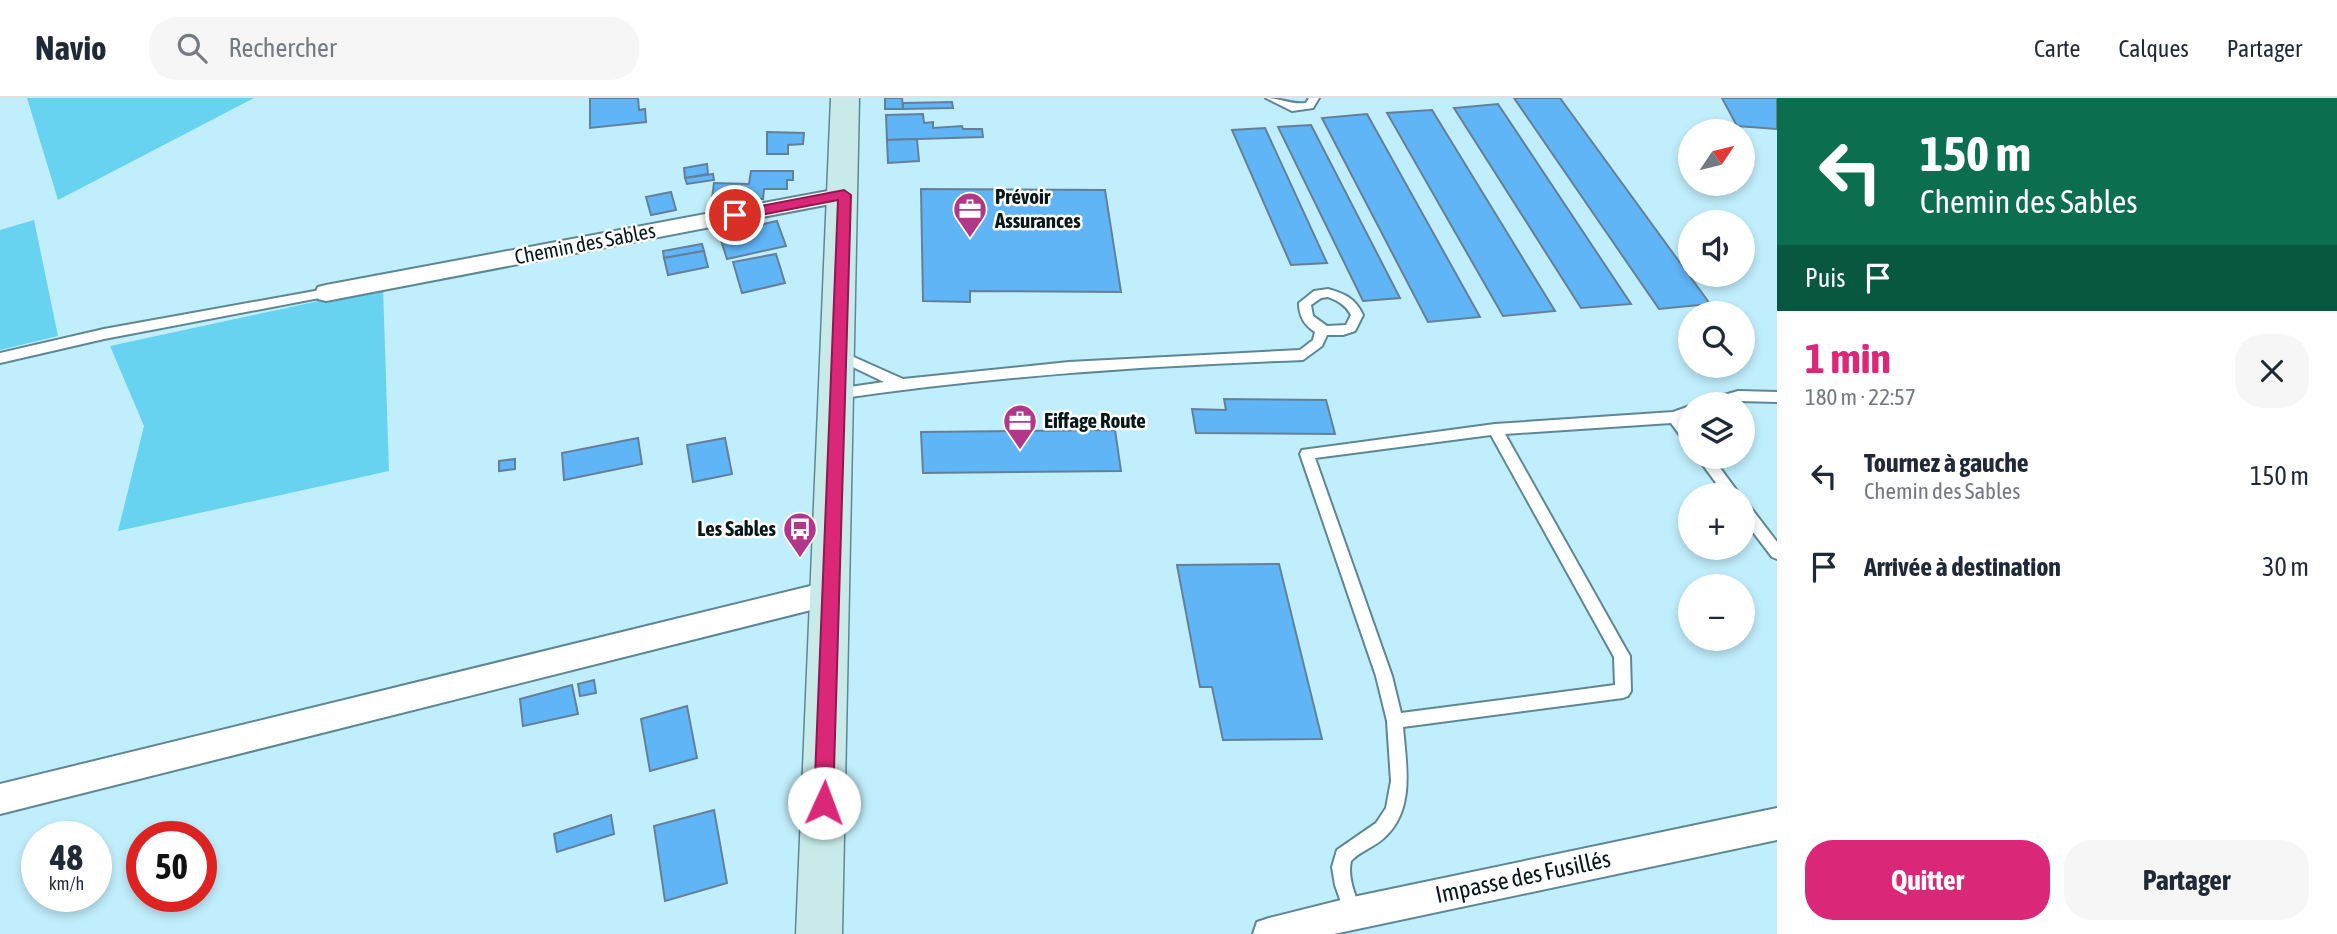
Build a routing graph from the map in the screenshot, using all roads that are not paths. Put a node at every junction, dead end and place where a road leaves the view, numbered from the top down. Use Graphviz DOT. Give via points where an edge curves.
graph roads {
  1 [pos="819,98"];
  2 [pos="845,98"];
  3 [pos="1271,98"];
  4 [pos="1314,98"];
  5 [pos="844,182"];
  6 [pos="326,293"];
  7 [pos="1322,330"];
  8 [pos="838,355"];
  9 [pos="0,358"];
  10 [pos="900,384"];
  11 [pos="836,394"];
  12 [pos="1755,396"];
  13 [pos="1777,397"];
  14 [pos="1678,416"];
  15 [pos="1674,417"];
  16 [pos="1678,422"];
  17 [pos="1495,429"];
  18 [pos="1713,469"];
  19 [pos="1724,483"];
  20 [pos="1755,524"];
  21 [pos="1777,553"];
  22 [pos="831,593"];
  23 [pos="1395,721"];
  24 [pos="0,799"];
  25 [pos="1777,824"];
  26 [pos="1353,913"];
  27 [pos="819,934"];
  28 [pos="1269,934"];
  1 -- 5 [label="main road"];
  2 -- 5 [label="main road"];
  3 -- 4 [label="lane" via="1292,108 1309,106"];
  5 -- 6 [label="street, Chemin des Sables"];
  5 -- 8 [label="main road"];
  6 -- 9 [label="lane"];
  7 -- 10 [label="lane" via="1318,343 1303,355 1182,360"];
  8 -- 10 [label="lane"];
  8 -- 11 [label="main road"];
  10 -- 11 [label="lane"];
  11 -- 22 [label="main road"];
  12 -- 13 [label="lane"];
  14 -- 15 [label="lane"];
  15 -- 16 [label="lane"];
  15 -- 17 [label="lane"];
  17 -- 23 [label="lane" via="1307,454 1384,676"];
  17 -- 23 [label="lane" via="1622,656 1623,691"];
  18 -- 19 [label="lane"];
  20 -- 21 [label="lane"];
  22 -- 24 [label="street"];
  22 -- 27 [label="main road"];
  23 -- 26 [label="lane" via="1398,798 1392,814 1381,829 1342,857 1339,865"];
  25 -- 26 [label="street, Impasse des Fusillés"];
  26 -- 28 [label="street, Impasse des Fusillés"];
}
